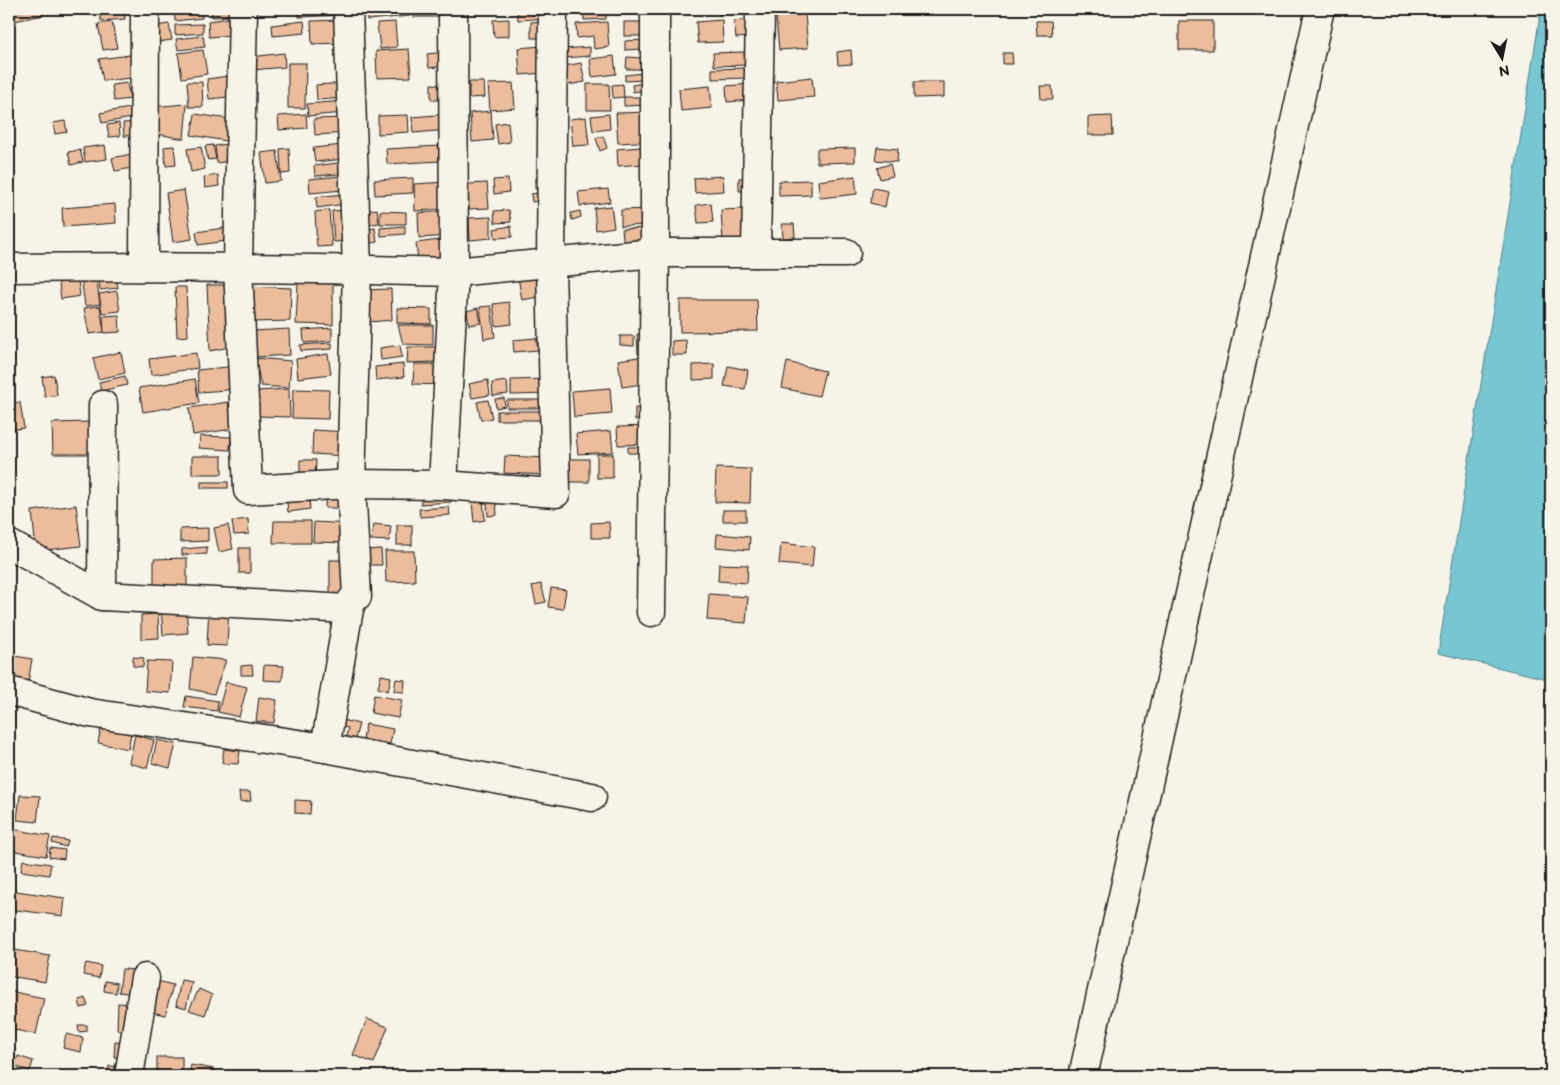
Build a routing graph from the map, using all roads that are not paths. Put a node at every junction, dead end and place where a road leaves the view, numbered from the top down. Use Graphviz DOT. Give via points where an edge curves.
graph roads {
  1 [pos="145,9"];
  2 [pos="243,9"];
  3 [pos="348,9"];
  4 [pos="453,9"];
  5 [pos="554,9"];
  6 [pos="654,9"];
  7 [pos="760,9"];
  8 [pos="1320,9"];
  9 [pos="655,253"];
  10 [pos="756,253"];
  11 [pos="846,253"];
  12 [pos="551,265"];
  13 [pos="144,266"];
  14 [pos="238,267"];
  15 [pos="9,268"];
  16 [pos="356,269"];
  17 [pos="454,272"];
  18 [pos="103,406"];
  19 [pos="351,484"];
  20 [pos="443,485"];
  21 [pos="9,544"];
  22 [pos="102,596"];
  23 [pos="349,609"];
  24 [pos="651,612"];
  25 [pos="9,690"];
  26 [pos="325,748"];
  27 [pos="592,797"];
  28 [pos="145,978"];
  29 [pos="129,1076"];
  30 [pos="1083,1076"];
  1 -- 13 [label="street"];
  2 -- 14 [label="street"];
  3 -- 16 [label="street"];
  4 -- 17 [label="street"];
  5 -- 12 [label="street"];
  6 -- 9 [label="street"];
  7 -- 10 [label="street"];
  8 -- 30 [label="street"];
  9 -- 10 [label="street"];
  9 -- 12 [label="street"];
  9 -- 24 [label="street"];
  10 -- 11 [label="street"];
  12 -- 17 [label="street"];
  12 -- 20 [label="street" via="556,493"];
  13 -- 14 [label="street"];
  13 -- 15 [label="street"];
  14 -- 16 [label="street"];
  14 -- 19 [label="street" via="248,490"];
  16 -- 17 [label="street"];
  16 -- 19 [label="street"];
  17 -- 20 [label="street"];
  18 -- 22 [label="street"];
  19 -- 20 [label="street"];
  19 -- 23 [label="street" via="357,596"];
  21 -- 22 [label="street"];
  22 -- 23 [label="street"];
  23 -- 26 [label="street"];
  25 -- 26 [label="street" via="90,713"];
  26 -- 27 [label="street"];
  28 -- 29 [label="street"];
}
